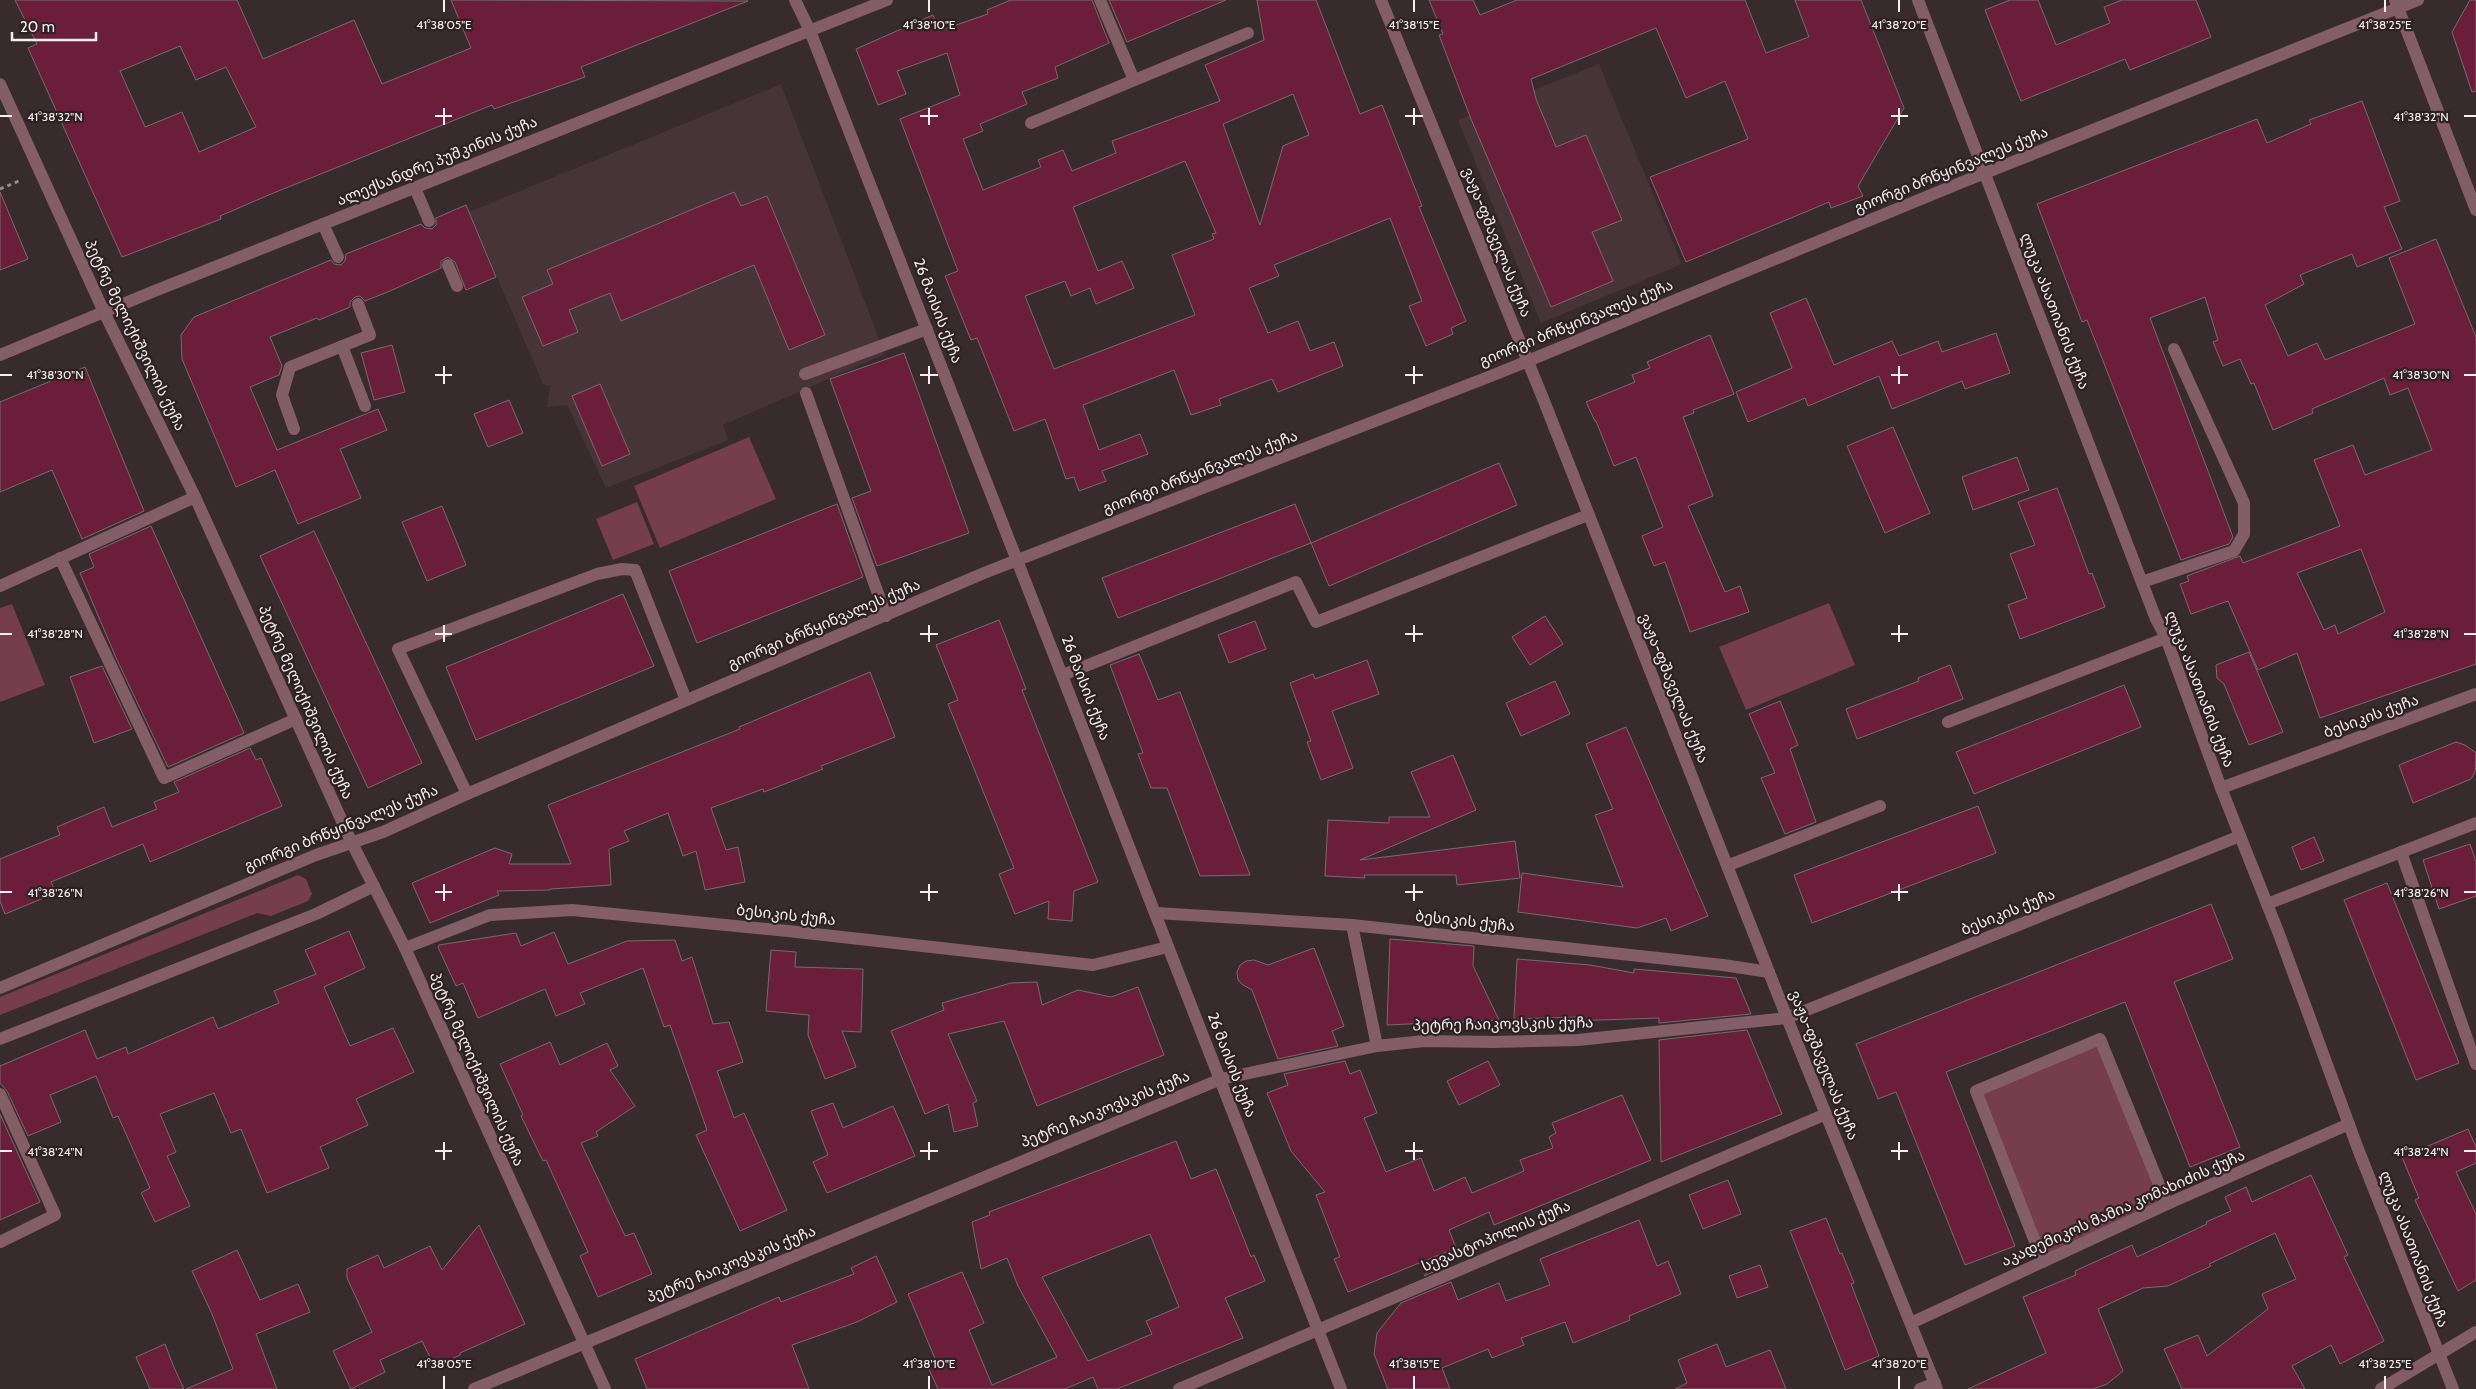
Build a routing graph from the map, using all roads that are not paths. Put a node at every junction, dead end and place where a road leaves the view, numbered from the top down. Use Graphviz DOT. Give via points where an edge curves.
graph roads {
  1 [pos="795,0"];
  2 [pos="887,0"];
  3 [pos="1100,0"];
  4 [pos="1381,0"];
  5 [pos="1918,0"];
  6 [pos="2418,0"];
  7 [pos="2397,4"];
  8 [pos="810,31"];
  9 [pos="1248,32"];
  10 [pos="1134,80"];
  11 [pos="0,84"];
  12 [pos="1030,123"];
  13 [pos="1985,173"];
  14 [pos="415,188"];
  15 [pos="2476,210"];
  16 [pos="429,221"];
  17 [pos="324,224"];
  18 [pos="338,258"];
  19 [pos="448,265"];
  20 [pos="457,286"];
  21 [pos="358,304"];
  22 [pos="104,312"];
  23 [pos="927,329"];
  24 [pos="342,346"];
  25 [pos="2174,349"];
  26 [pos="0,355"];
  27 [pos="1528,361"];
  28 [pos="805,374"];
  29 [pos="806,393"];
  30 [pos="365,406"];
  31 [pos="294,429"];
  32 [pos="195,497"];
  33 [pos="1588,515"];
  34 [pos="60,558"];
  35 [pos="1018,560"];
  36 [pos="2142,582"];
  37 [pos="0,586"];
  38 [pos="886,616"];
  39 [pos="2166,638"];
  40 [pos="1063,675"];
  41 [pos="2476,694"];
  42 [pos="686,700"];
  43 [pos="296,719"];
  44 [pos="1948,722"];
  45 [pos="2221,788"];
  46 [pos="467,794"];
  47 [pos="1880,806"];
  48 [pos="2476,823"];
  49 [pos="2240,836"];
  50 [pos="351,841"];
  51 [pos="2401,852"];
  52 [pos="1728,865"];
  53 [pos="374,886"];
  54 [pos="2267,904"];
  55 [pos="1156,913"];
  56 [pos="1352,925"];
  57 [pos="1168,947"];
  58 [pos="404,948"];
  59 [pos="1769,972"];
  60 [pos="0,988"];
  61 [pos="1787,1018"];
  62 [pos="0,1040"];
  63 [pos="1378,1046"];
  64 [pos="2476,1064"];
  65 [pos="1221,1079"];
  66 [pos="0,1094"];
  67 [pos="1826,1114"];
  68 [pos="2349,1124"];
  69 [pos="2167,1204"];
  70 [pos="0,1242"];
  71 [pos="2043,1262"];
  72 [pos="1911,1323"];
  73 [pos="1318,1329"];
  74 [pos="2476,1332"];
  75 [pos="584,1343"];
  76 [pos="2438,1354"];
  77 [pos="1936,1386"];
  78 [pos="474,1389"];
  79 [pos="605,1389"];
  80 [pos="1179,1389"];
  81 [pos="1341,1389"];
  82 [pos="1920,1389"];
  83 [pos="2382,1389"];
  84 [pos="2453,1389"];
  1 -- 8 [label="street, 26 მაისის ქუჩა"];
  2 -- 8 [label="street, ალექსანდრე პუშკინის ქუჩა"];
  3 -- 10 [label="street"];
  4 -- 27 [label="street, ვაჟა-ფშაველას ქუჩა"];
  5 -- 13 [label="street, ლუკა ასათიანის ქუჩა"];
  6 -- 7 [label="street, გიორგი ბრწყინვალეს ქუჩა"];
  7 -- 13 [label="street, გიორგი ბრწყინვალეს ქუჩა"];
  7 -- 15 [label="street"];
  8 -- 14 [label="street, ალექსანდრე პუშკინის ქუჩა"];
  8 -- 23 [label="street, 26 მაისის ქუჩა"];
  9 -- 10 [label="street"];
  10 -- 12 [label="street"];
  11 -- 22 [label="street, პეტრე მელიქიშვილის ქუჩა"];
  13 -- 27 [label="street, გიორგი ბრწყინვალეს ქუჩა"];
  13 -- 36 [label="street, ლუკა ასათიანის ქუჩა"];
  14 -- 16 [label="street"];
  14 -- 17 [label="street, ალექსანდრე პუშკინის ქუჩა"];
  17 -- 18 [label="street"];
  17 -- 22 [label="street, ალექსანდრე პუშკინის ქუჩა"];
  19 -- 20 [label="street"];
  21 -- 24 [label="street" via="370,335"];
  22 -- 26 [label="street, ალექსანდრე პუშკინის ქუჩა"];
  22 -- 32 [label="street, პეტრე მელიქიშვილის ქუჩა"];
  23 -- 28 [label="street"];
  23 -- 35 [label="street, 26 მაისის ქუჩა"];
  24 -- 30 [label="street"];
  24 -- 31 [label="street" via="290,367 282,395"];
  25 -- 36 [label="street" via="2244,503 2244,534 2234,551"];
  27 -- 33 [label="street, ვაჟა-ფშაველას ქუჩა"];
  27 -- 35 [label="street, გიორგი ბრწყინვალეს ქუჩა"];
  29 -- 38 [label="street"];
  32 -- 34 [label="street"];
  32 -- 43 [label="street, პეტრე მელიქიშვილის ქუჩა"];
  33 -- 40 [label="street" via="1316,622 1296,582"];
  33 -- 52 [label="street, ვაჟა-ფშაველას ქუჩა"];
  34 -- 37 [label="street"];
  34 -- 43 [label="street" via="164,778"];
  35 -- 38 [label="street, გიორგი ბრწყინვალეს ქუჩა"];
  35 -- 40 [label="street, 26 მაისის ქუჩა"];
  36 -- 39 [label="street, ლუკა ასათიანის ქუჩა"];
  38 -- 42 [label="street, გიორგი ბრწყინვალეს ქუჩა"];
  39 -- 44 [label="street"];
  39 -- 45 [label="street, ლუკა ასათიანის ქუჩა"];
  40 -- 55 [label="street, 26 მაისის ქუჩა"];
  41 -- 45 [label="street, ბესიკის ქუჩა"];
  42 -- 46 [label="street, გიორგი ბრწყინვალეს ქუჩა"];
  42 -- 46 [label="street" via="635,570 597,574 398,649"];
  43 -- 50 [label="street, პეტრე მელიქიშვილის ქუჩა"];
  45 -- 49 [label="street, ლუკა ასათიანის ქუჩა"];
  46 -- 50 [label="street, გიორგი ბრწყინვალეს ქუჩა" via="382,832"];
  47 -- 52 [label="street"];
  48 -- 51 [label="street"];
  49 -- 54 [label="street, ლუკა ასათიანის ქუჩა"];
  49 -- 61 [label="street, ბესიკის ქუჩა"];
  50 -- 53 [label="street, პეტრე მელიქიშვილის ქუჩა"];
  50 -- 60 [label="street, გიორგი ბრწყინვალეს ქუჩა"];
  51 -- 54 [label="street"];
  51 -- 64 [label="street"];
  52 -- 59 [label="street, ვაჟა-ფშაველას ქუჩა"];
  53 -- 58 [label="street, პეტრე მელიქიშვილის ქუჩა"];
  53 -- 62 [label="street" via="316,914"];
  54 -- 68 [label="street, ლუკა ასათიანის ქუჩა"];
  55 -- 56 [label="street, ბესიკის ქუჩა"];
  55 -- 57 [label="street, 26 მაისის ქუჩა"];
  56 -- 59 [label="street, ბესიკის ქუჩა"];
  56 -- 63 [label="street"];
  57 -- 58 [label="street, ბესიკის ქუჩა" via="1093,965 572,910 490,915"];
  57 -- 65 [label="street, 26 მაისის ქუჩა"];
  58 -- 75 [label="street, პეტრე მელიქიშვილის ქუჩა"];
  59 -- 61 [label="street, ვაჟა-ფშაველას ქუჩა"];
  61 -- 63 [label="street, პეტრე ჩაიკოვსკის ქუჩა" via="1578,1040 1424,1041"];
  61 -- 67 [label="street, ვაჟა-ფშაველას ქუჩა"];
  63 -- 65 [label="street, პეტრე ჩაიკოვსკის ქუჩა"];
  65 -- 73 [label="street, 26 მაისის ქუჩა"];
  65 -- 75 [label="street, პეტრე ჩაიკოვსკის ქუჩა"];
  66 -- 70 [label="street" via="55,1215"];
  67 -- 72 [label="street, ვაჟა-ფშაველას ქუჩა"];
  67 -- 73 [label="street, სევასტოპოლის ქუჩა"];
  68 -- 69 [label="street, აკადემიკოს მამია კომახიძის ქუჩა"];
  68 -- 76 [label="street, ლუკა ასათიანის ქუჩა"];
  69 -- 71 [label="street, აკადემიკოს მამია კომახიძის ქუჩა"];
  69 -- 71 [label="street" via="2100,1039 1976,1091"];
  71 -- 72 [label="street, აკადემიკოს მამია კომახიძის ქუჩა"];
  72 -- 77 [label="street, ვაჟა-ფშაველას ქუჩა"];
  73 -- 80 [label="street, სევასტოპოლის ქუჩა"];
  73 -- 81 [label="street, 26 მაისის ქუჩა"];
  74 -- 76 [label="street"];
  75 -- 78 [label="street, პეტრე ჩაიკოვსკის ქუჩა"];
  75 -- 79 [label="street, პეტრე მელიქიშვილის ქუჩა"];
  76 -- 83 [label="street"];
  76 -- 84 [label="street, ლუკა ასათიანის ქუჩა"];
  77 -- 82 [label="street"];
}
